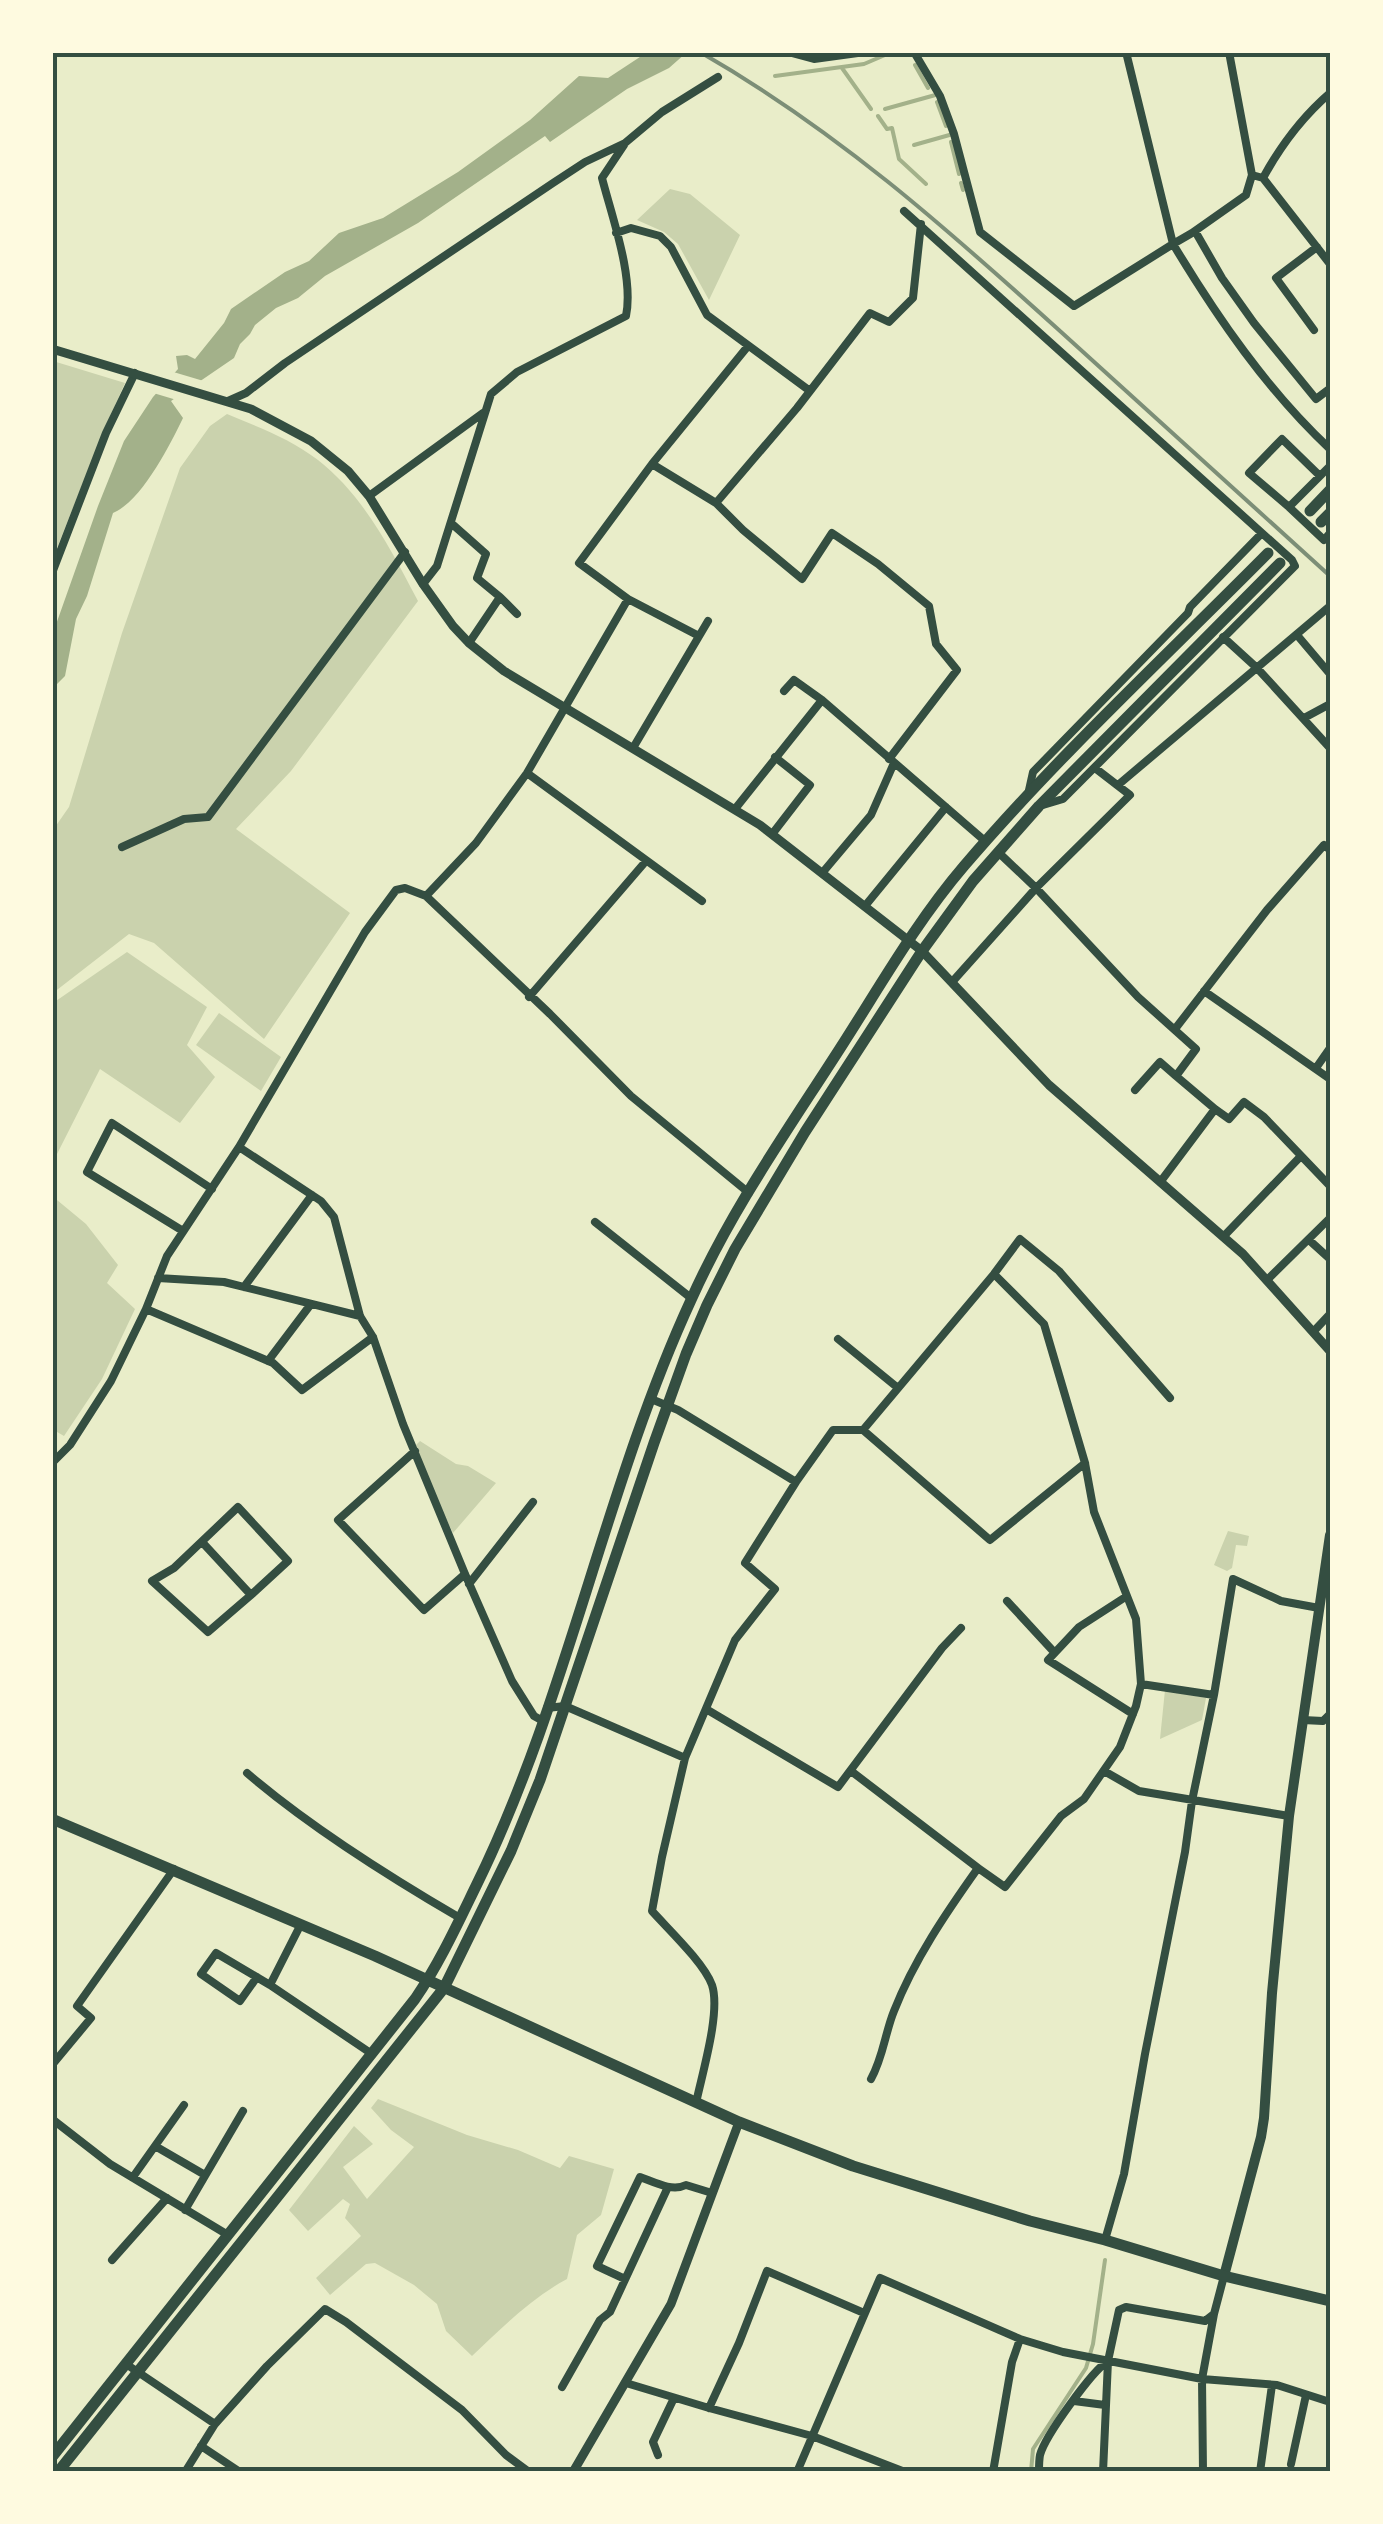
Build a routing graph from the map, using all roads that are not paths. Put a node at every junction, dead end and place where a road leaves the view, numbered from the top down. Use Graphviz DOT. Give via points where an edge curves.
graph roads {
  1 [pos="788,52"];
  2 [pos="865,52"];
  3 [pos="914,52"];
  4 [pos="1126,52"];
  5 [pos="1230,52"];
  6 [pos="718,77"];
  7 [pos="1330,94"];
  8 [pos="625,143"];
  9 [pos="585,162"];
  10 [pos="1252,176"];
  11 [pos="602,178"];
  12 [pos="1263,178"];
  13 [pos="904,211"];
  14 [pos="921,224"];
  15 [pos="1195,231"];
  16 [pos="616,233"];
  17 [pos="1173,244"];
  18 [pos="1317,247"];
  19 [pos="1330,264"];
  20 [pos="1314,330"];
  21 [pos="748,346"];
  22 [pos="52,349"];
  23 [pos="140,375"];
  24 [pos="810,391"];
  25 [pos="1330,392"];
  26 [pos="228,402"];
  27 [pos="485,412"];
  28 [pos="1330,449"];
  29 [pos="652,464"];
  30 [pos="1330,466"];
  31 [pos="1320,476"];
  32 [pos="1330,490"];
  33 [pos="369,496"];
  34 [pos="716,503"];
  35 [pos="1290,507"];
  36 [pos="1310,511"];
  37 [pos="451,523"];
  38 [pos="1262,532"];
  39 [pos="1330,533"];
  40 [pos="405,552"];
  41 [pos="1268,553"];
  42 [pos="1280,563"];
  43 [pos="52,573"];
  44 [pos="423,584"];
  45 [pos="500,597"];
  46 [pos="628,600"];
  47 [pos="1330,609"];
  48 [pos="517,614"];
  49 [pos="1190,616"];
  50 [pos="708,622"];
  51 [pos="1297,635"];
  52 [pos="699,636"];
  53 [pos="1217,639"];
  54 [pos="469,643"];
  55 [pos="1257,668"];
  56 [pos="1330,674"];
  57 [pos="784,692"];
  58 [pos="822,700"];
  59 [pos="1330,704"];
  60 [pos="565,708"];
  61 [pos="1304,718"];
  62 [pos="633,748"];
  63 [pos="1330,748"];
  64 [pos="776,756"];
  65 [pos="891,761"];
  66 [pos="1095,768"];
  67 [pos="527,773"];
  68 [pos="1118,785"];
  69 [pos="1028,796"];
  70 [pos="1039,806"];
  71 [pos="946,807"];
  72 [pos="735,808"];
  73 [pos="772,833"];
  74 [pos="986,841"];
  75 [pos="122,847"];
  76 [pos="1330,850"];
  77 [pos="998,852"];
  78 [pos="646,861"];
  79 [pos="823,872"];
  80 [pos="1036,888"];
  81 [pos="426,896"];
  82 [pos="702,901"];
  83 [pos="866,906"];
  84 [pos="909,940"];
  85 [pos="922,951"];
  86 [pos="953,981"];
  87 [pos="1204,991"];
  88 [pos="530,996"];
  89 [pos="1174,1028"];
  90 [pos="1330,1048"];
  91 [pos="1316,1068"];
  92 [pos="1176,1076"];
  93 [pos="1330,1078"];
  94 [pos="1135,1090"];
  95 [pos="1215,1108"];
  96 [pos="238,1147"];
  97 [pos="1300,1157"];
  98 [pos="1161,1181"];
  99 [pos="1330,1186"];
  100 [pos="212,1189"];
  101 [pos="749,1193"];
  102 [pos="312,1195"];
  103 [pos="1330,1218"];
  104 [pos="595,1222"];
  105 [pos="183,1232"];
  106 [pos="1224,1236"];
  107 [pos="1308,1240"];
  108 [pos="1330,1259"];
  109 [pos="994,1274"];
  110 [pos="158,1278"];
  111 [pos="1266,1280"];
  112 [pos="244,1287"];
  113 [pos="691,1298"];
  114 [pos="311,1304"];
  115 [pos="146,1308"];
  116 [pos="1330,1314"];
  117 [pos="360,1316"];
  118 [pos="1314,1331"];
  119 [pos="372,1336"];
  120 [pos="838,1339"];
  121 [pos="1330,1351"];
  122 [pos="268,1360"];
  123 [pos="898,1388"];
  124 [pos="1170,1398"];
  125 [pos="651,1399"];
  126 [pos="667,1405"];
  127 [pos="863,1430"];
  128 [pos="415,1451"];
  129 [pos="52,1463"];
  130 [pos="1086,1463"];
  131 [pos="796,1482"];
  132 [pos="533,1502"];
  133 [pos="1330,1538"];
  134 [pos="202,1542"];
  135 [pos="467,1579"];
  136 [pos="252,1594"];
  137 [pos="1127,1596"];
  138 [pos="1007,1600"];
  139 [pos="1319,1608"];
  140 [pos="960,1628"];
  141 [pos="1054,1652"];
  142 [pos="1141,1684"];
  143 [pos="1214,1695"];
  144 [pos="565,1706"];
  145 [pos="706,1710"];
  146 [pos="1133,1714"];
  147 [pos="1330,1714"];
  148 [pos="545,1715"];
  149 [pos="1303,1720"];
  150 [pos="686,1758"];
  151 [pos="851,1771"];
  152 [pos="1104,1771"];
  153 [pos="247,1773"];
  154 [pos="1192,1801"];
  155 [pos="1288,1816"];
  156 [pos="52,1819"];
  157 [pos="978,1868"];
  158 [pos="174,1870"];
  159 [pos="460,1918"];
  160 [pos="301,1924"];
  161 [pos="257,1977"];
  162 [pos="428,1980"];
  163 [pos="270,1985"];
  164 [pos="444,1988"];
  165 [pos="372,2054"];
  166 [pos="52,2065"];
  167 [pos="871,2079"];
  168 [pos="696,2103"];
  169 [pos="184,2105"];
  170 [pos="243,2110"];
  171 [pos="52,2120"];
  172 [pos="738,2122"];
  173 [pos="155,2146"];
  174 [pos="205,2175"];
  175 [pos="133,2177"];
  176 [pos="668,2187"];
  177 [pos="712,2193"];
  178 [pos="167,2198"];
  179 [pos="185,2210"];
  180 [pos="228,2236"];
  181 [pos="1105,2240"];
  182 [pos="239,2244"];
  183 [pos="112,2260"];
  184 [pos="1224,2276"];
  185 [pos="626,2279"];
  186 [pos="1330,2301"];
  187 [pos="864,2313"];
  188 [pos="1214,2314"];
  189 [pos="1020,2339"];
  190 [pos="1108,2361"];
  191 [pos="131,2368"];
  192 [pos="1202,2379"];
  193 [pos="626,2382"];
  194 [pos="1272,2384"];
  195 [pos="562,2387"];
  196 [pos="1306,2394"];
  197 [pos="674,2398"];
  198 [pos="1074,2401"];
  199 [pos="1330,2402"];
  200 [pos="1105,2405"];
  201 [pos="709,2408"];
  202 [pos="216,2424"];
  203 [pos="812,2436"];
  204 [pos="201,2446"];
  205 [pos="658,2455"];
  206 [pos="52,2457"];
  207 [pos="1292,2464"];
  208 [pos="58,2472"];
  209 [pos="185,2472"];
  210 [pos="240,2472"];
  211 [pos="529,2472"];
  212 [pos="573,2472"];
  213 [pos="796,2472"];
  214 [pos="905,2472"];
  215 [pos="993,2472"];
  216 [pos="1038,2472"];
  217 [pos="1103,2472"];
  218 [pos="1203,2472"];
  219 [pos="1260,2472"];
  1 -- 2 [label="street" via="814,59"];
  3 -- 17 [label="street" via="958,143 980,232 1074,306"];
  4 -- 17 [label="street"];
  5 -- 10 [label="street"];
  6 -- 8 [label="street"];
  7 -- 12 [label="street" via="1295,127"];
  8 -- 9 [label="street"];
  8 -- 11 [label="street"];
  9 -- 11 [label="street"];
  9 -- 26 [label="street"];
  10 -- 12 [label="street"];
  10 -- 15 [label="street" via="1246,195"];
  11 -- 16 [label="street"];
  12 -- 18 [label="street"];
  13 -- 14 [label="street"];
  14 -- 24 [label="street" via="913,298 889,322 870,312"];
  14 -- 38 [label="street"];
  15 -- 17 [label="street"];
  15 -- 25 [label="street" via="1254,323 1316,399"];
  16 -- 21 [label="street" via="631,228 660,236 707,315"];
  16 -- 27 [label="street" via="627,280 626,316 517,372 491,394"];
  17 -- 28 [label="street" via="1236,340"];
  18 -- 19 [label="street"];
  18 -- 20 [label="street" via="1276,278"];
  21 -- 24 [label="street"];
  21 -- 29 [label="street"];
  22 -- 23 [label="street"];
  23 -- 26 [label="street"];
  23 -- 43 [label="street" via="106,433"];
  24 -- 34 [label="street"];
  26 -- 33 [label="street" via="311,441"];
  27 -- 33 [label="street"];
  27 -- 37 [label="street"];
  29 -- 34 [label="street"];
  29 -- 46 [label="street" via="579,564"];
  30 -- 31 [label="street"];
  31 -- 35 [label="street"];
  31 -- 35 [label="street" via="1282,439 1249,473"];
  32 -- 36 [label="main road"];
  33 -- 40 [label="street"];
  34 -- 65 [label="street" via="802,579 832,533 930,606 936,644 958,670"];
  35 -- 39 [label="street" via="1324,540"];
  37 -- 44 [label="street" via="437,566"];
  37 -- 45 [label="street" via="486,554 477,578"];
  38 -- 49 [label="street" via="1190,607"];
  38 -- 53 [label="street" via="1295,566"];
  40 -- 44 [label="street"];
  40 -- 75 [label="street" via="208,817 184,819"];
  41 -- 69 [label="main road"];
  42 -- 70 [label="main road"];
  44 -- 54 [label="street"];
  45 -- 48 [label="street"];
  45 -- 54 [label="street"];
  46 -- 52 [label="street"];
  46 -- 60 [label="street"];
  47 -- 51 [label="street"];
  49 -- 53 [label="street"];
  49 -- 69 [label="street" via="1033,772"];
  50 -- 52 [label="street"];
  51 -- 55 [label="street"];
  51 -- 56 [label="street"];
  52 -- 62 [label="street"];
  53 -- 55 [label="street"];
  53 -- 66 [label="street"];
  54 -- 60 [label="street"];
  55 -- 61 [label="street"];
  55 -- 68 [label="street"];
  57 -- 58 [label="street" via="794,680"];
  58 -- 64 [label="street"];
  58 -- 65 [label="street"];
  59 -- 61 [label="street"];
  60 -- 62 [label="street"];
  60 -- 67 [label="street"];
  61 -- 63 [label="street"];
  62 -- 72 [label="street"];
  64 -- 72 [label="street"];
  64 -- 73 [label="street" via="810,785"];
  65 -- 71 [label="street"];
  65 -- 79 [label="street" via="871,814"];
  66 -- 68 [label="street"];
  66 -- 70 [label="street" via="1062,799"];
  67 -- 78 [label="street"];
  67 -- 81 [label="street" via="476,843"];
  68 -- 80 [label="street" via="1130,795"];
  69 -- 74 [label="main road"];
  70 -- 77 [label="main road"];
  71 -- 74 [label="street"];
  71 -- 83 [label="street"];
  72 -- 73 [label="street"];
  73 -- 79 [label="street"];
  74 -- 84 [label="main road"];
  76 -- 87 [label="street" via="1324,846"];
  77 -- 80 [label="street"];
  77 -- 85 [label="main road"];
  78 -- 82 [label="street"];
  78 -- 88 [label="street"];
  79 -- 83 [label="street"];
  80 -- 86 [label="street"];
  80 -- 89 [label="street"];
  81 -- 88 [label="street"];
  81 -- 96 [label="street" via="396,890"];
  83 -- 84 [label="street"];
  84 -- 85 [label="street"];
  84 -- 101 [label="main road"];
  85 -- 86 [label="street"];
  85 -- 126 [label="main road" via="762,1202 707,1305"];
  86 -- 98 [label="street" via="1049,1085"];
  87 -- 89 [label="street"];
  87 -- 91 [label="street"];
  88 -- 101 [label="street" via="631,1096"];
  89 -- 92 [label="street" via="1196,1049"];
  90 -- 91 [label="street"];
  91 -- 93 [label="street"];
  92 -- 94 [label="street" via="1160,1062"];
  92 -- 95 [label="street"];
  95 -- 97 [label="street" via="1230,1120 1244,1102"];
  95 -- 98 [label="street"];
  96 -- 100 [label="street"];
  96 -- 102 [label="street"];
  97 -- 99 [label="street"];
  97 -- 106 [label="street"];
  98 -- 106 [label="street"];
  100 -- 105 [label="street"];
  100 -- 105 [label="street" via="112,1123 87,1172"];
  101 -- 113 [label="main road"];
  102 -- 112 [label="street"];
  102 -- 117 [label="street" via="334,1217"];
  103 -- 107 [label="street"];
  104 -- 113 [label="street"];
  105 -- 110 [label="street"];
  106 -- 111 [label="street"];
  107 -- 108 [label="street"];
  107 -- 111 [label="street"];
  109 -- 123 [label="street"];
  109 -- 124 [label="street" via="1020,1239 1060,1271"];
  109 -- 130 [label="street" via="1044,1324"];
  110 -- 112 [label="street"];
  110 -- 115 [label="street"];
  111 -- 118 [label="street"];
  112 -- 114 [label="street"];
  113 -- 125 [label="main road"];
  114 -- 117 [label="street"];
  114 -- 122 [label="street"];
  115 -- 122 [label="street"];
  115 -- 129 [label="street" via="111,1381"];
  116 -- 118 [label="street"];
  117 -- 119 [label="street"];
  118 -- 121 [label="street"];
  119 -- 122 [label="street" via="302,1390"];
  119 -- 128 [label="street"];
  120 -- 123 [label="street"];
  123 -- 127 [label="street"];
  125 -- 126 [label="street"];
  125 -- 148 [label="main road"];
  126 -- 131 [label="street"];
  126 -- 144 [label="main road"];
  127 -- 130 [label="street" via="990,1540"];
  127 -- 131 [label="street" via="833,1430"];
  128 -- 135 [label="street"];
  128 -- 135 [label="street" via="338,1520 424,1610"];
  130 -- 137 [label="street" via="1094,1512"];
  131 -- 145 [label="street" via="745,1563 775,1588 735,1640"];
  132 -- 135 [label="street"];
  133 -- 139 [label="main road"];
  134 -- 136 [label="street"];
  134 -- 136 [label="street" via="238,1506 288,1561"];
  134 -- 136 [label="street" via="152,1581 208,1632"];
  135 -- 148 [label="street" via="512,1681 529,1710"];
  137 -- 141 [label="street"];
  137 -- 142 [label="street" via="1136,1618"];
  138 -- 141 [label="street"];
  139 -- 143 [label="street" via="1281,1601 1233,1579"];
  139 -- 149 [label="main road"];
  140 -- 151 [label="street"];
  141 -- 146 [label="street" via="1048,1660"];
  142 -- 143 [label="street"];
  142 -- 146 [label="street"];
  143 -- 154 [label="street"];
  144 -- 148 [label="street"];
  144 -- 150 [label="street"];
  144 -- 164 [label="main road" via="511,1851"];
  145 -- 150 [label="street"];
  145 -- 151 [label="street" via="838,1787"];
  146 -- 152 [label="street"];
  147 -- 149 [label="street" via="1324,1721"];
  148 -- 159 [label="main road" via="510,1812"];
  149 -- 155 [label="main road"];
  150 -- 168 [label="street" via="652,1911 712,1986"];
  151 -- 157 [label="street"];
  152 -- 154 [label="street" via="1139,1791"];
  152 -- 157 [label="street" via="1005,1888"];
  153 -- 159 [label="street"];
  154 -- 155 [label="street"];
  154 -- 181 [label="street" via="1124,2174"];
  155 -- 184 [label="main road" via="1264,2118"];
  156 -- 158 [label="main road"];
  157 -- 167 [label="street" via="918,1962"];
  158 -- 160 [label="main road"];
  158 -- 166 [label="street" via="77,2006 91,2018"];
  159 -- 162 [label="main road"];
  160 -- 162 [label="main road"];
  160 -- 163 [label="street"];
  161 -- 161 [label="street" via="216,1953 201,1974 240,2001"];
  161 -- 163 [label="street"];
  162 -- 164 [label="main road"];
  162 -- 165 [label="main road"];
  163 -- 165 [label="street"];
  164 -- 168 [label="main road"];
  164 -- 182 [label="main road"];
  165 -- 180 [label="main road"];
  168 -- 172 [label="main road"];
  169 -- 173 [label="street"];
  170 -- 174 [label="street"];
  171 -- 175 [label="street"];
  172 -- 177 [label="street"];
  172 -- 181 [label="main road" via="853,2166"];
  173 -- 174 [label="street"];
  173 -- 175 [label="street"];
  174 -- 179 [label="street"];
  175 -- 178 [label="street"];
  176 -- 177 [label="street"];
  176 -- 185 [label="street"];
  176 -- 185 [label="street" via="640,2177 598,2266"];
  177 -- 193 [label="street" via="671,2304"];
  178 -- 179 [label="street"];
  178 -- 183 [label="street"];
  179 -- 180 [label="street"];
  180 -- 182 [label="street"];
  180 -- 191 [label="main road"];
  181 -- 184 [label="main road"];
  182 -- 191 [label="main road"];
  184 -- 186 [label="main road"];
  184 -- 188 [label="street"];
  185 -- 195 [label="street"];
  187 -- 189 [label="street" via="880,2278"];
  187 -- 201 [label="street" via="766,2271"];
  187 -- 203 [label="street"];
  188 -- 190 [label="street" via="1205,2321 1119,2310"];
  188 -- 192 [label="street"];
  189 -- 190 [label="street"];
  189 -- 215 [label="street"];
  190 -- 192 [label="street"];
  190 -- 198 [label="street"];
  190 -- 200 [label="street"];
  191 -- 202 [label="street"];
  191 -- 206 [label="main road"];
  191 -- 208 [label="main road"];
  192 -- 194 [label="street"];
  192 -- 218 [label="street"];
  193 -- 197 [label="street"];
  193 -- 212 [label="street"];
  194 -- 196 [label="street"];
  194 -- 219 [label="street"];
  196 -- 199 [label="street"];
  196 -- 207 [label="street"];
  197 -- 201 [label="street"];
  197 -- 205 [label="street" via="654,2442"];
  198 -- 200 [label="street"];
  198 -- 216 [label="street" via="1040,2452"];
  200 -- 217 [label="street"];
  201 -- 203 [label="street"];
  202 -- 204 [label="street"];
  202 -- 211 [label="street" via="325,2308 462,2410"];
  203 -- 213 [label="street"];
  203 -- 214 [label="street"];
  204 -- 209 [label="street"];
  204 -- 210 [label="street"];
}
